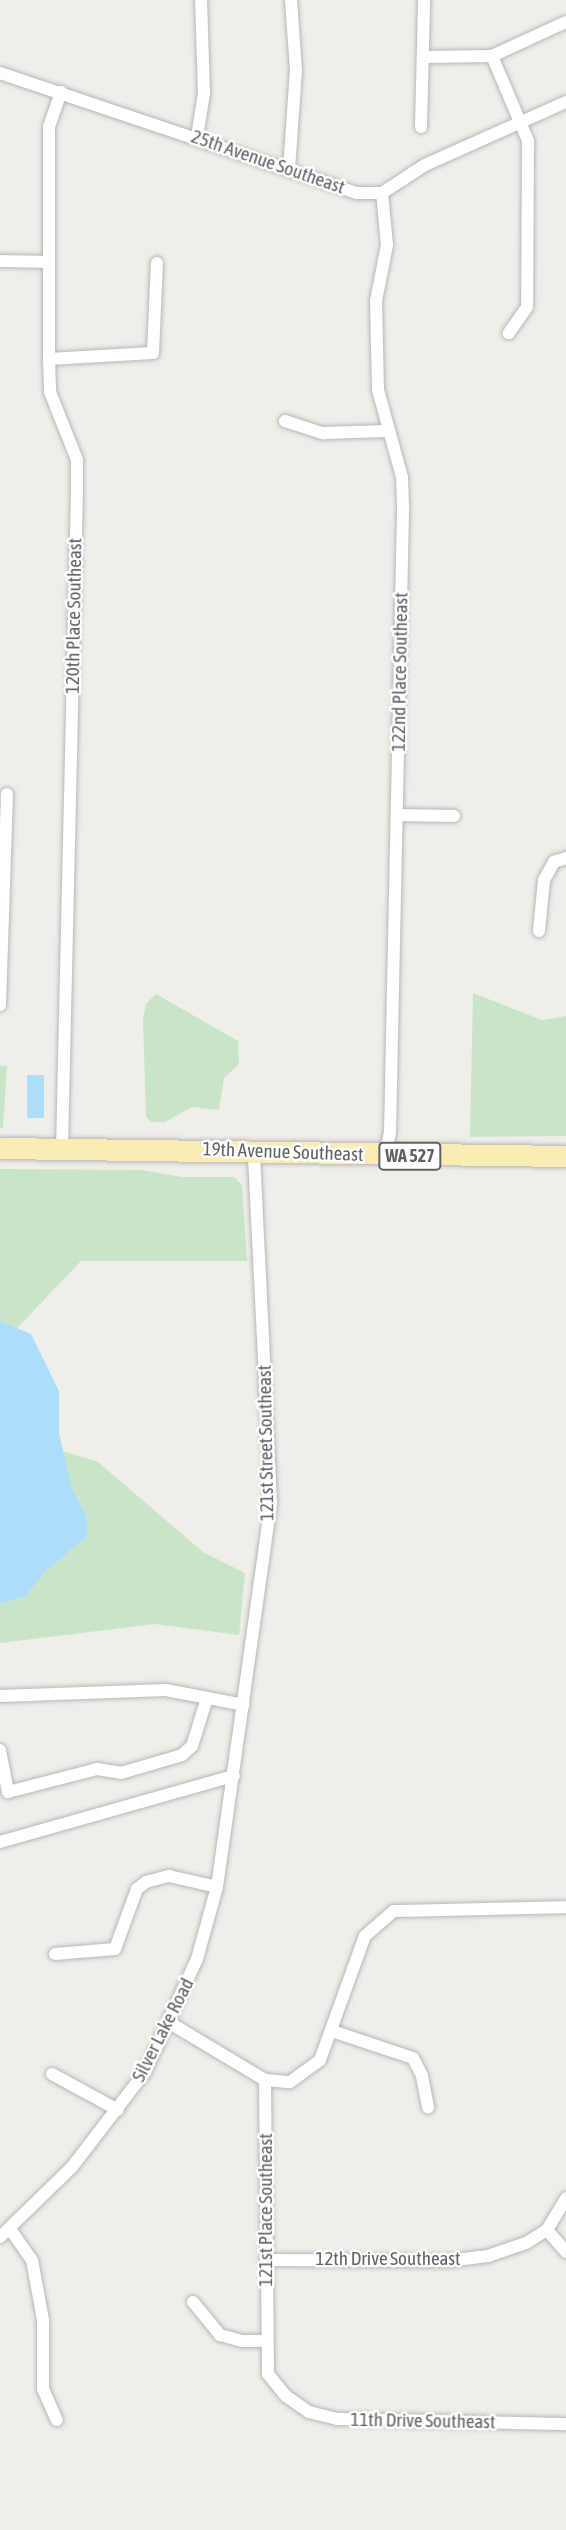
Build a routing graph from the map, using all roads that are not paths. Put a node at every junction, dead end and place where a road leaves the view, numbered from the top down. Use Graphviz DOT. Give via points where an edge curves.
graph roads {
  1 [pos="201,0"];
  2 [pos="290,0"];
  3 [pos="424,0"];
  4 [pos="566,22"];
  5 [pos="492,56"];
  6 [pos="424,57"];
  7 [pos="0,73"];
  8 [pos="61,92"];
  9 [pos="566,102"];
  10 [pos="520,124"];
  11 [pos="421,127"];
  12 [pos="197,137"];
  13 [pos="289,170"];
  14 [pos="382,192"];
  15 [pos="0,261"];
  16 [pos="47,262"];
  17 [pos="157,263"];
  18 [pos="509,333"];
  19 [pos="49,359"];
  20 [pos="285,421"];
  21 [pos="387,431"];
  22 [pos="6,794"];
  23 [pos="397,815"];
  24 [pos="454,816"];
  25 [pos="566,858"];
  26 [pos="539,932"];
  27 [pos="0,1005"];
  28 [pos="0,1148"];
  29 [pos="62,1148"];
  30 [pos="254,1150"];
  31 [pos="385,1155"];
  32 [pos="566,1156"];
  33 [pos="0,1696"];
  34 [pos="207,1698"];
  35 [pos="244,1705"];
  36 [pos="0,1750"];
  37 [pos="234,1776"];
  38 [pos="0,1842"];
  39 [pos="216,1886"];
  40 [pos="566,1906"];
  41 [pos="55,1954"];
  42 [pos="170,2023"];
  43 [pos="332,2031"];
  44 [pos="52,2074"];
  45 [pos="265,2080"];
  46 [pos="428,2107"];
  47 [pos="118,2110"];
  48 [pos="566,2198"];
  49 [pos="547,2230"];
  50 [pos="5,2233"];
  51 [pos="566,2252"];
  52 [pos="266,2260"];
  53 [pos="193,2302"];
  54 [pos="266,2341"];
  55 [pos="286,2396"];
  56 [pos="57,2420"];
  57 [pos="566,2424"];
  1 -- 12 [label="street" via="204,94"];
  2 -- 13 [label="street" via="296,71"];
  3 -- 6 [label="street"];
  4 -- 5 [label="street"];
  5 -- 6 [label="street"];
  5 -- 10 [label="street"];
  6 -- 11 [label="street"];
  7 -- 8 [label="street, 25th Avenue Southeast"];
  8 -- 12 [label="street, 25th Avenue Southeast"];
  8 -- 16 [label="street, 120th Place Southeast" via="49,127"];
  9 -- 10 [label="street"];
  10 -- 14 [label="street" via="425,164"];
  10 -- 18 [label="street" via="528,141 527,307"];
  12 -- 13 [label="street, 25th Avenue Southeast"];
  13 -- 14 [label="street, 25th Avenue Southeast" via="356,194"];
  14 -- 21 [label="street, 122nd Place Southeast" via="387,245 376,301 375,344"];
  15 -- 16 [label="street"];
  16 -- 19 [label="street, 120th Place Southeast"];
  17 -- 19 [label="street" via="153,353"];
  19 -- 29 [label="street, 120th Place Southeast" via="50,392 77,460"];
  20 -- 21 [label="street" via="323,433"];
  21 -- 23 [label="street, 122nd Place Southeast" via="402,477 404,512"];
  22 -- 27 [label="street"];
  23 -- 24 [label="street"];
  23 -- 31 [label="street, 122nd Place Southeast" via="390,1132"];
  25 -- 26 [label="street" via="554,862 544,880"];
  28 -- 29 [label="main road, 19th Avenue Southeast / WA 527"];
  29 -- 30 [label="main road, 19th Avenue Southeast / WA 527"];
  30 -- 31 [label="main road, 19th Avenue Southeast / WA 527"];
  30 -- 35 [label="street, 121st Street Southeast" via="271,1503"];
  31 -- 32 [label="main road, 19th Avenue Southeast / WA 527"];
  33 -- 34 [label="street" via="166,1690"];
  34 -- 35 [label="street"];
  34 -- 36 [label="street" via="192,1746 181,1755 121,1773 97,1769 8,1792"];
  35 -- 37 [label="street, 121st Street Southeast"];
  37 -- 38 [label="street"];
  37 -- 39 [label="street, Silver Lake Road"];
  39 -- 41 [label="street" via="169,1876 146,1882 137,1889 116,1949"];
  39 -- 42 [label="street, Silver Lake Road" via="197,1959"];
  40 -- 43 [label="street" via="394,1911 365,1936"];
  42 -- 45 [label="street"];
  42 -- 47 [label="street, Silver Lake Road" via="145,2072"];
  43 -- 45 [label="street" via="320,2060 305,2074 290,2082"];
  43 -- 46 [label="street" via="413,2057"];
  44 -- 47 [label="street"];
  45 -- 52 [label="street, 121st Place Southeast"];
  47 -- 50 [label="street, Silver Lake Road" via="72,2167"];
  48 -- 49 [label="street"];
  49 -- 51 [label="street"];
  49 -- 52 [label="street, 12th Drive Southeast" via="512,2249 469,2259"];
  50 -- 56 [label="street" via="32,2260 43,2320 43,2389"];
  52 -- 54 [label="street, 121st Place Southeast"];
  53 -- 54 [label="street" via="220,2334 242,2342"];
  54 -- 55 [label="street, 121st Place Southeast" via="268,2374"];
  55 -- 57 [label="street, 11th Drive Southeast" via="309,2412 337,2419"];
}
